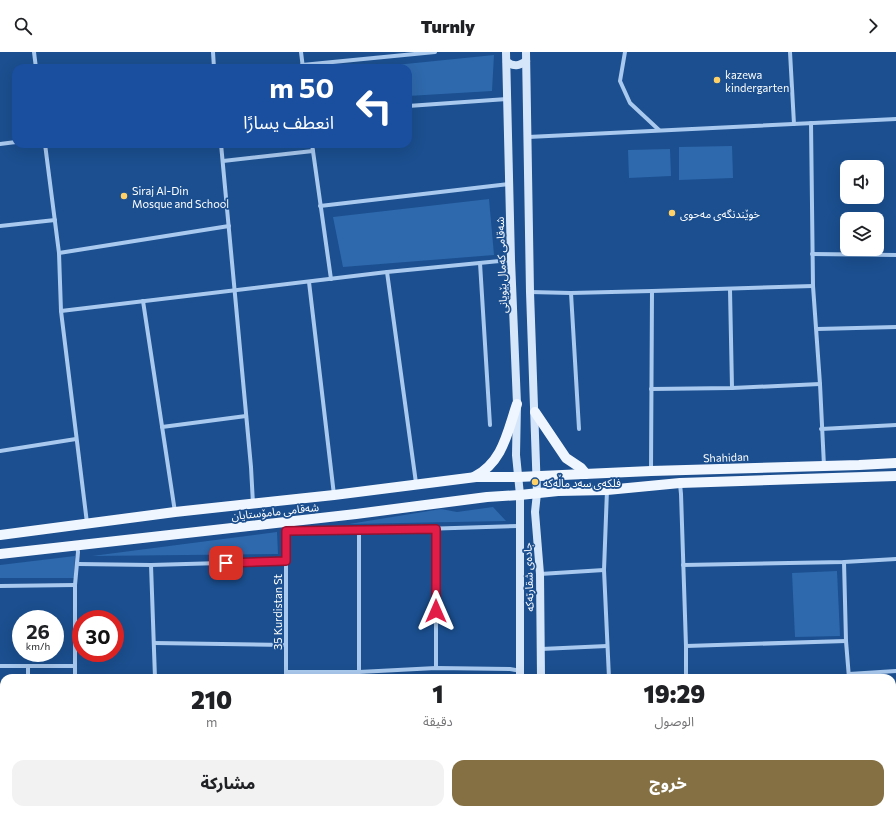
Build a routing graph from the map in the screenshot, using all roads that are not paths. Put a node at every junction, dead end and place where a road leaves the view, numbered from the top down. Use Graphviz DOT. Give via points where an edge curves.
graph roads {
  1 [pos="34,52"];
  2 [pos="213,52"];
  3 [pos="301,52"];
  4 [pos="435,52"];
  5 [pos="506,52"];
  6 [pos="526,52"];
  7 [pos="625,52"];
  8 [pos="790,52"];
  9 [pos="526,61"];
  10 [pos="507,62"];
  11 [pos="36,64"];
  12 [pos="214,64"];
  13 [pos="302,64"];
  14 [pos="321,64"];
  15 [pos="507,99"];
  16 [pos="412,106"];
  17 [pos="896,119"];
  18 [pos="811,123"];
  19 [pos="794,124"];
  20 [pos="659,130"];
  21 [pos="527,137"];
  22 [pos="12,142"];
  23 [pos="0,144"];
  24 [pos="46,148"];
  25 [pos="221,148"];
  26 [pos="313,148"];
  27 [pos="313,151"];
  28 [pos="223,161"];
  29 [pos="509,184"];
  30 [pos="320,206"];
  31 [pos="55,220"];
  32 [pos="0,226"];
  33 [pos="229,226"];
  34 [pos="59,254"];
  35 [pos="812,254"];
  36 [pos="896,255"];
  37 [pos="511,260"];
  38 [pos="480,263"];
  39 [pos="387,272"];
  40 [pos="331,279"];
  41 [pos="309,282"];
  42 [pos="813,286"];
  43 [pos="235,290"];
  44 [pos="730,290"];
  45 [pos="652,291"];
  46 [pos="530,292"];
  47 [pos="571,293"];
  48 [pos="143,301"];
  49 [pos="61,311"];
  50 [pos="896,327"];
  51 [pos="817,329"];
  52 [pos="820,384"];
  53 [pos="732,388"];
  54 [pos="651,389"];
  55 [pos="517,404"];
  56 [pos="535,412"];
  57 [pos="246,416"];
  58 [pos="490,425"];
  59 [pos="896,425"];
  60 [pos="162,427"];
  61 [pos="579,429"];
  62 [pos="821,429"];
  63 [pos="76,439"];
  64 [pos="0,451"];
  65 [pos="896,462"];
  66 [pos="859,465"];
  67 [pos="824,466"];
  68 [pos="651,471"];
  69 [pos="586,474"];
  70 [pos="537,476"];
  71 [pos="896,476"];
  72 [pos="518,477"];
  73 [pos="861,477"];
  74 [pos="473,478"];
  75 [pos="680,483"];
  76 [pos="416,484"];
  77 [pos="606,490"];
  78 [pos="537,493"];
  79 [pos="334,495"];
  80 [pos="520,495"];
  81 [pos="252,504"];
  82 [pos="175,512"];
  83 [pos="87,524"];
  84 [pos="286,526"];
  85 [pos="519,526"];
  86 [pos="436,529"];
  87 [pos="359,531"];
  88 [pos="0,535"];
  89 [pos="77,545"];
  90 [pos="0,554"];
  91 [pos="896,559"];
  92 [pos="286,561"];
  93 [pos="844,562"];
  94 [pos="78,564"];
  95 [pos="152,564"];
  96 [pos="684,565"];
  97 [pos="604,570"];
  98 [pos="540,574"];
  99 [pos="75,585"];
  100 [pos="0,586"];
  101 [pos="846,641"];
  102 [pos="154,643"];
  103 [pos="286,645"];
  104 [pos="606,646"];
  105 [pos="686,646"];
  106 [pos="541,649"];
  107 [pos="0,666"];
  108 [pos="28,666"];
  109 [pos="74,666"];
  110 [pos="436,668"];
  111 [pos="896,671"];
  112 [pos="286,672"];
  113 [pos="338,672"];
  114 [pos="359,672"];
  115 [pos="28,674"];
  116 [pos="74,674"];
  117 [pos="155,674"];
  118 [pos="518,674"];
  119 [pos="520,674"];
  120 [pos="541,674"];
  121 [pos="609,674"];
  122 [pos="686,674"];
  123 [pos="849,674"];
  124 [pos="868,674"];
  1 -- 11 [label="street"];
  2 -- 12 [label="street"];
  3 -- 13 [label="street"];
  4 -- 14 [label="street"];
  5 -- 10 [label="main road, شەقامی کەمال بێویانی"];
  6 -- 9 [label="main road"];
  7 -- 20 [label="street" via="620,81 630,103"];
  8 -- 19 [label="street"];
  9 -- 10 [label="main road" via="513,66"];
  9 -- 21 [label="main road"];
  10 -- 15 [label="main road, شەقامی کەمال بێویانی"];
  15 -- 16 [label="street"];
  15 -- 29 [label="main road, شەقامی کەمال بێویانی"];
  17 -- 18 [label="street"];
  18 -- 19 [label="street"];
  18 -- 35 [label="street"];
  19 -- 20 [label="street"];
  20 -- 21 [label="street"];
  21 -- 46 [label="main road"];
  22 -- 23 [label="street"];
  24 -- 31 [label="street"];
  25 -- 28 [label="street"];
  26 -- 27 [label="street"];
  27 -- 28 [label="street"];
  27 -- 30 [label="street"];
  28 -- 33 [label="street"];
  29 -- 30 [label="street"];
  29 -- 37 [label="main road, شەقامی کەمال بێویانی"];
  30 -- 40 [label="street"];
  31 -- 32 [label="street"];
  31 -- 34 [label="street"];
  33 -- 34 [label="street"];
  33 -- 43 [label="street"];
  34 -- 49 [label="street"];
  35 -- 36 [label="street"];
  35 -- 42 [label="street"];
  37 -- 38 [label="street"];
  37 -- 55 [label="main road, شەقامی کەمال بێویانی"];
  38 -- 39 [label="street"];
  38 -- 58 [label="street"];
  39 -- 40 [label="street"];
  39 -- 76 [label="street"];
  40 -- 41 [label="street"];
  41 -- 43 [label="street"];
  41 -- 79 [label="street"];
  42 -- 44 [label="street"];
  42 -- 51 [label="street"];
  43 -- 48 [label="street"];
  43 -- 57 [label="street"];
  44 -- 45 [label="street"];
  44 -- 53 [label="street"];
  45 -- 47 [label="street"];
  45 -- 54 [label="street"];
  46 -- 47 [label="street"];
  46 -- 56 [label="main road"];
  47 -- 61 [label="street"];
  48 -- 49 [label="street"];
  48 -- 60 [label="street"];
  49 -- 63 [label="street"];
  50 -- 51 [label="street"];
  51 -- 52 [label="street"];
  52 -- 53 [label="street"];
  52 -- 62 [label="street"];
  53 -- 54 [label="street"];
  54 -- 68 [label="street"];
  55 -- 72 [label="main road, شەقامی کەمال بێویانی"];
  55 -- 74 [label="main road" via="497,458 487,469"];
  56 -- 69 [label="main road" via="566,458"];
  56 -- 70 [label="main road"];
  57 -- 60 [label="street"];
  57 -- 81 [label="street"];
  59 -- 62 [label="street"];
  60 -- 82 [label="street"];
  62 -- 67 [label="street"];
  63 -- 64 [label="street"];
  63 -- 83 [label="street"];
  65 -- 66 [label="main road, Shahidan"];
  66 -- 67 [label="main road, Shahidan"];
  66 -- 73 [label="main road"];
  67 -- 68 [label="main road, Shahidan"];
  68 -- 69 [label="main road, Shahidan"];
  69 -- 70 [label="main road, Shahidan"];
  70 -- 72 [label="main road, شەقامی مامۆستایان"];
  70 -- 78 [label="main road, جادەی شقارتەکە"];
  71 -- 73 [label="main road, شەقامی مامۆستایان"];
  72 -- 74 [label="main road, شەقامی مامۆستایان"];
  72 -- 80 [label="main road, جادەی شقارتەکە"];
  73 -- 75 [label="main road, شەقامی مامۆستایان"];
  74 -- 76 [label="main road, شەقامی مامۆستایان"];
  75 -- 77 [label="main road, شەقامی مامۆستایان"];
  75 -- 96 [label="street"];
  76 -- 79 [label="main road, شەقامی مامۆستایان"];
  77 -- 78 [label="main road, شەقامی مامۆستایان"];
  77 -- 97 [label="street"];
  78 -- 80 [label="main road, شەقامی مامۆستایان"];
  78 -- 98 [label="main road, جادەی شقارتەکە" via="535,512"];
  79 -- 81 [label="main road, شەقامی مامۆستایان"];
  80 -- 84 [label="main road, شەقامی مامۆستایان" via="487,497"];
  80 -- 85 [label="main road, جادەی شقارتەکە"];
  81 -- 82 [label="main road, شەقامی مامۆستایان"];
  82 -- 83 [label="main road, شەقامی مامۆستایان"];
  83 -- 88 [label="main road, شەقامی مامۆستایان"];
  84 -- 87 [label="street"];
  84 -- 89 [label="main road, شەقامی مامۆستایان"];
  84 -- 92 [label="street, 35 Kurdistan St"];
  85 -- 86 [label="street"];
  85 -- 119 [label="main road, جادەی شقارتەکە"];
  86 -- 87 [label="street"];
  86 -- 110 [label="street"];
  87 -- 114 [label="street"];
  89 -- 90 [label="main road, شەقامی مامۆستایان"];
  89 -- 94 [label="street"];
  91 -- 93 [label="street"];
  92 -- 95 [label="street"];
  92 -- 103 [label="street, 35 Kurdistan St"];
  93 -- 96 [label="street"];
  93 -- 101 [label="street"];
  94 -- 95 [label="street"];
  94 -- 99 [label="street"];
  95 -- 102 [label="street"];
  96 -- 105 [label="street"];
  97 -- 98 [label="street"];
  97 -- 104 [label="street"];
  98 -- 106 [label="main road, جادەی شقارتەکە"];
  99 -- 100 [label="street"];
  99 -- 109 [label="street"];
  101 -- 105 [label="street"];
  101 -- 123 [label="street"];
  102 -- 103 [label="street"];
  102 -- 117 [label="street"];
  103 -- 112 [label="street, 35 Kurdistan St"];
  104 -- 106 [label="street"];
  104 -- 121 [label="street"];
  105 -- 122 [label="street"];
  106 -- 120 [label="main road, جادەی شقارتەکە"];
  107 -- 108 [label="street"];
  108 -- 109 [label="street"];
  108 -- 115 [label="street"];
  109 -- 116 [label="street"];
  110 -- 114 [label="street"];
  110 -- 118 [label="street" via="510,669"];
  111 -- 124 [label="street"];
  112 -- 113 [label="street"];
  113 -- 114 [label="street"];
}
